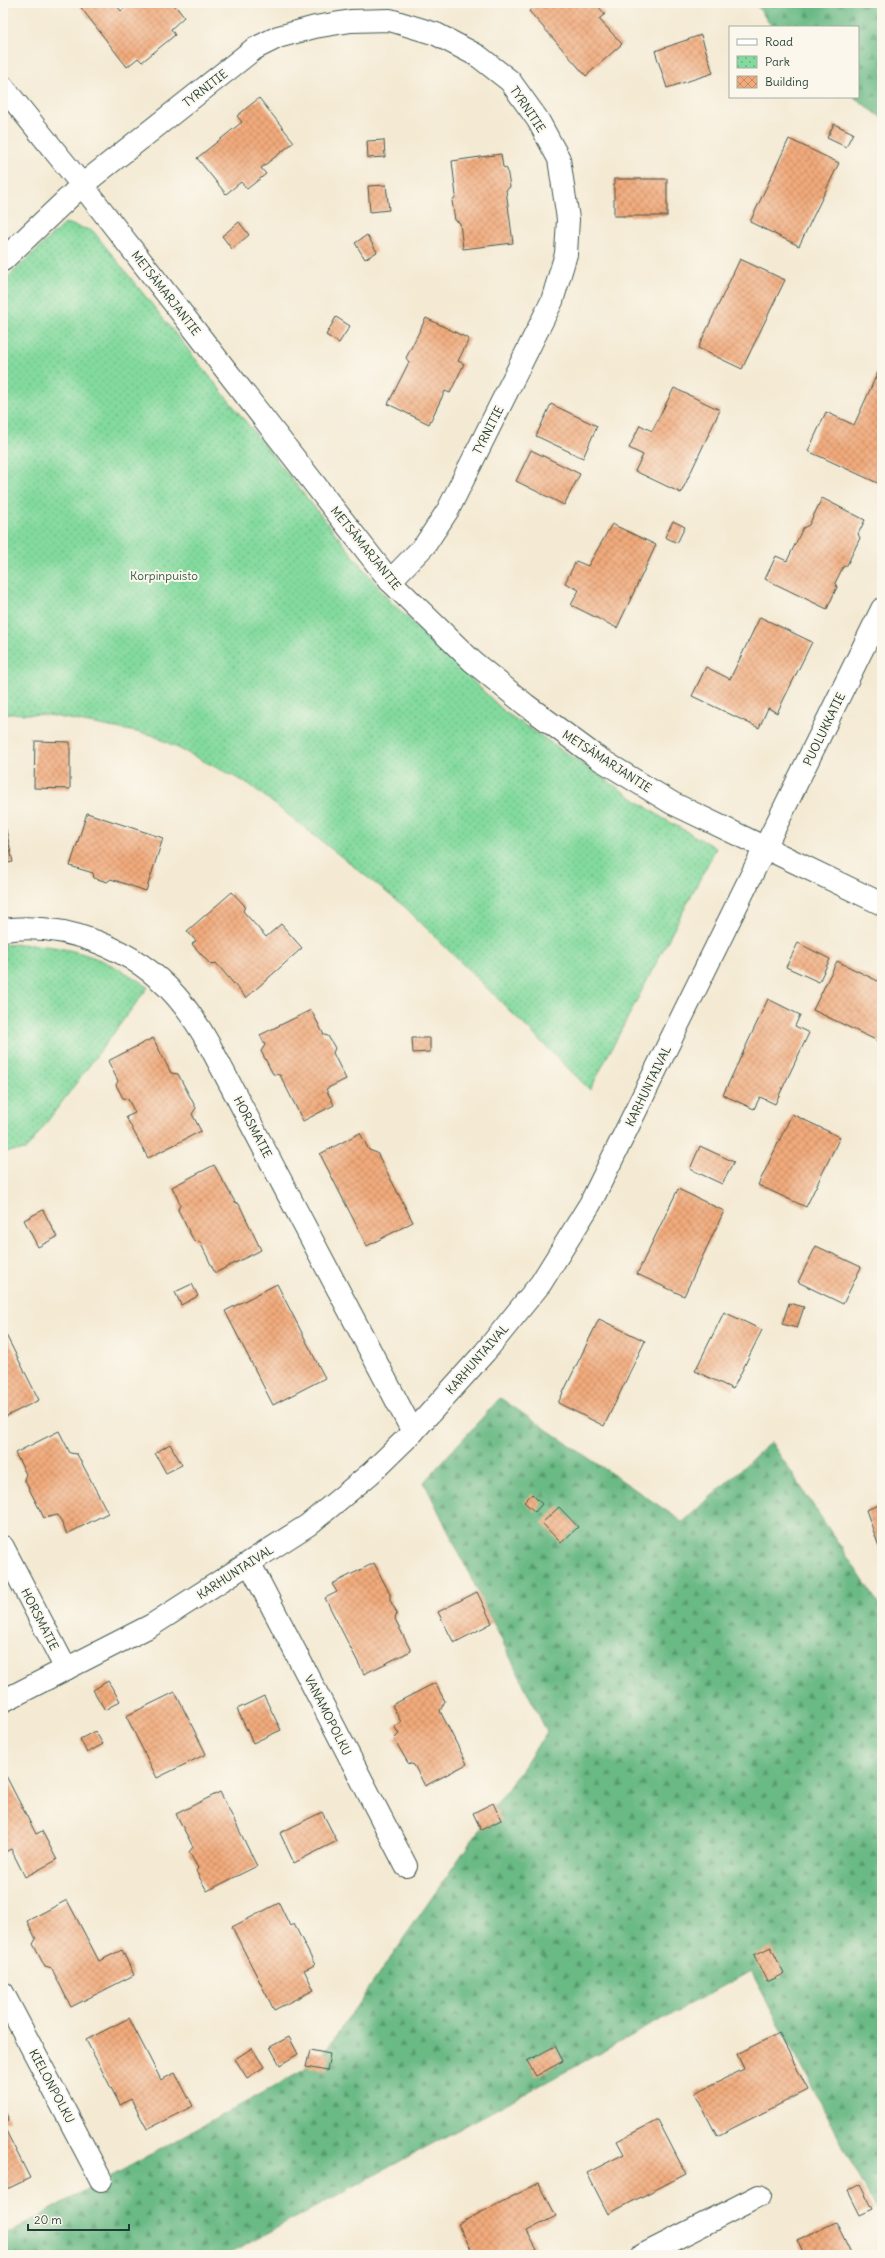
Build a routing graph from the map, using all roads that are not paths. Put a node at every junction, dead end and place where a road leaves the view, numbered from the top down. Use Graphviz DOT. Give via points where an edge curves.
graph roads {
  1 [pos="3,87"];
  2 [pos="82,185"];
  3 [pos="3,260"];
  4 [pos="390,580"];
  5 [pos="882,609"];
  6 [pos="766,848"];
  7 [pos="882,904"];
  8 [pos="3,930"];
  9 [pos="413,1432"];
  10 [pos="3,1547"];
  11 [pos="250,1564"];
  12 [pos="66,1669"];
  13 [pos="3,1700"];
  14 [pos="406,1866"];
  15 [pos="3,1993"];
  16 [pos="101,2180"];
  17 [pos="759,2196"];
  18 [pos="643,2255"];
  1 -- 2 [label="street, METSÄMARJANTIE"];
  2 -- 3 [label="street, TYRNITIE"];
  2 -- 4 [label="street, METSÄMARJANTIE"];
  2 -- 4 [label="street, TYRNITIE" via="254,49 278,37 315,27 351,21 390,20 436,34 478,56 510,81 538,120 559,159 568,219 566,254 552,302 448,510 425,545"];
  4 -- 6 [label="street, METSÄMARJANTIE" via="472,661 598,758 672,803"];
  5 -- 6 [label="street, PUOLUKKATIE"];
  6 -- 7 [label="street, METSÄMARJANTIE"];
  6 -- 9 [label="street, KARHUNTAIVAL" via="590,1204 542,1283 485,1352"];
  8 -- 9 [label="street, HORSMATIE" via="40,929 100,943 127,956 153,974 175,995 194,1019 210,1046"];
  9 -- 11 [label="street, KARHUNTAIVAL" via="370,1473 308,1525"];
  10 -- 12 [label="street, HORSMATIE"];
  11 -- 12 [label="street, KARHUNTAIVAL" via="152,1625"];
  11 -- 14 [label="street, VANAMOPOLKU"];
  12 -- 13 [label="street, KARHUNTAIVAL"];
  15 -- 16 [label="street, KIELONPOLKU"];
  17 -- 18 [label="street"];
}
